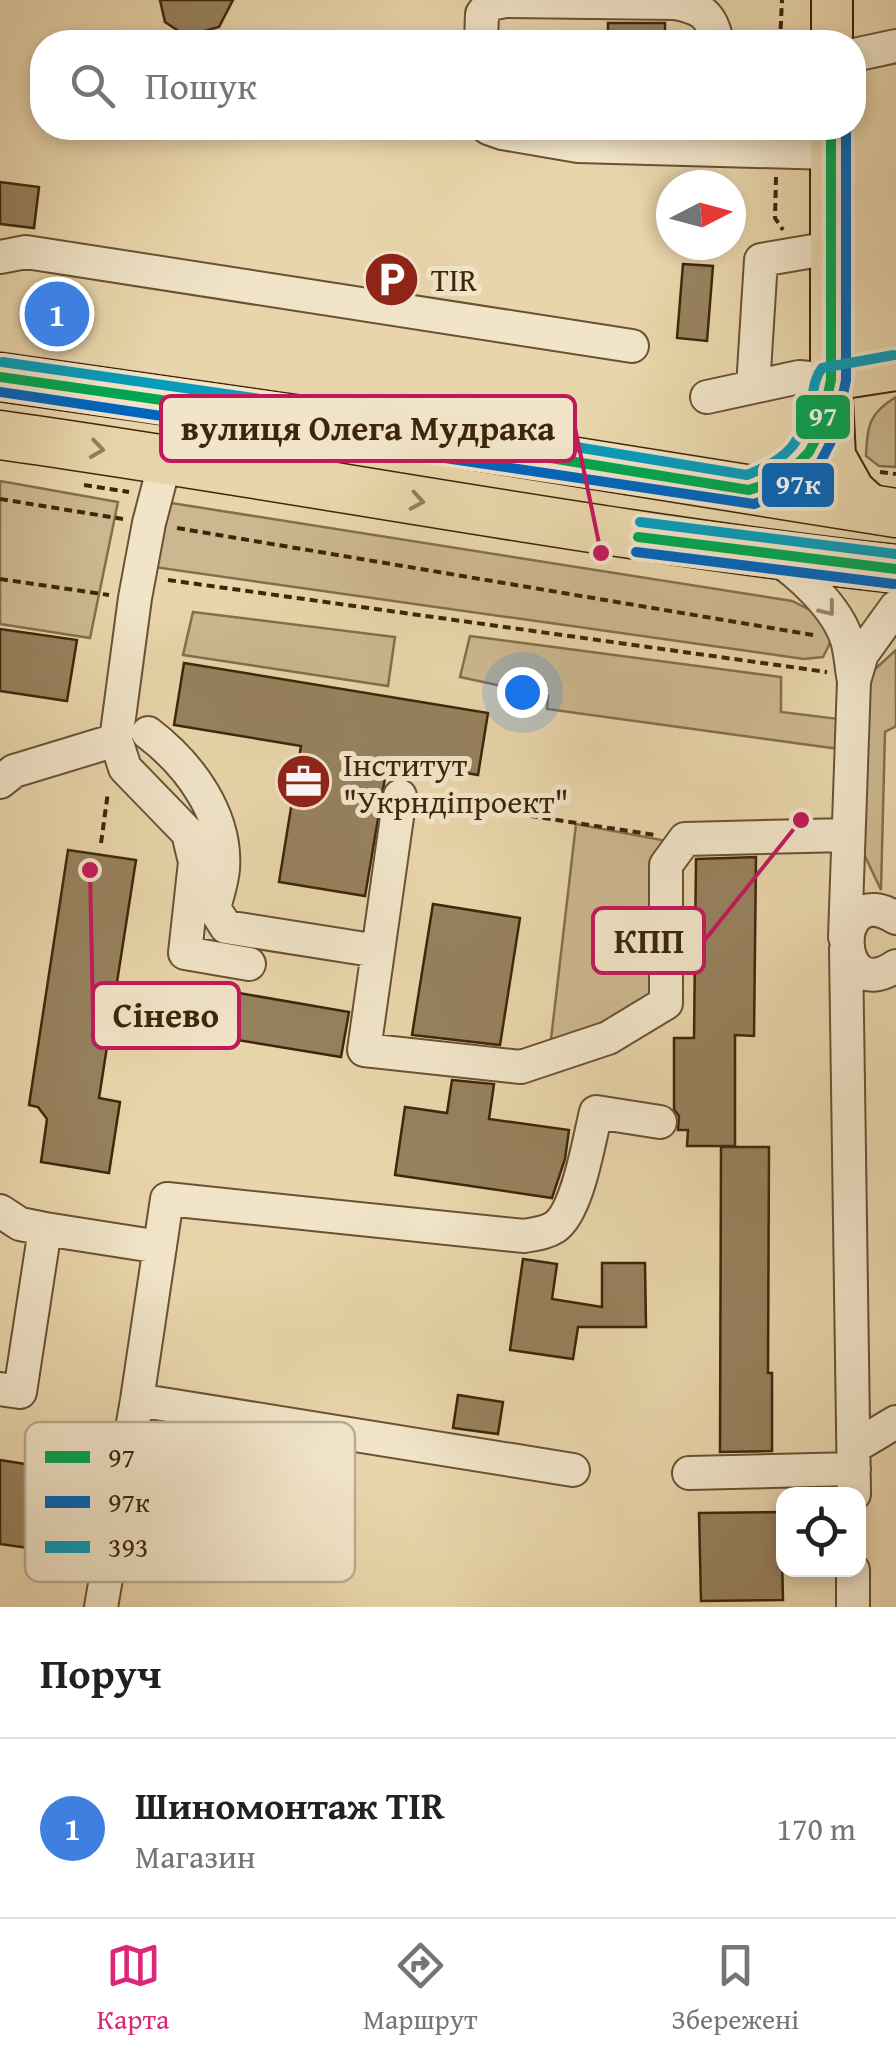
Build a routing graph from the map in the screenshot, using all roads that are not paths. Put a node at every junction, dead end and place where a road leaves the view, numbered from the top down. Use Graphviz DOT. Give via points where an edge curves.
graph roads {
  1 [pos="832,0"];
  2 [pos="481,30"];
  3 [pos="715,30"];
  4 [pos="832,30"];
  5 [pos="896,46"];
  6 [pos="866,52"];
  7 [pos="543,140"];
  8 [pos="697,140"];
  9 [pos="722,140"];
  10 [pos="831,140"];
  11 [pos="815,250"];
  12 [pos="0,257"];
  13 [pos="632,346"];
  14 [pos="896,370"];
  15 [pos="0,377"];
  16 [pos="831,380"];
  17 [pos="753,387"];
  18 [pos="708,396"];
  19 [pos="0,435"];
  20 [pos="166,458"];
  21 [pos="750,490"];
  22 [pos="884,490"];
  23 [pos="772,555"];
  24 [pos="896,569"];
  25 [pos="896,607"];
  26 [pos="854,680"];
  27 [pos="130,747"];
  28 [pos="0,782"];
  29 [pos="400,796"];
  30 [pos="847,851"];
  31 [pos="890,915"];
  32 [pos="846,943"];
  33 [pos="378,951"];
  34 [pos="249,964"];
  35 [pos="893,969"];
  36 [pos="848,1043"];
  37 [pos="660,1122"];
  38 [pos="0,1210"];
  39 [pos="44,1228"];
  40 [pos="160,1247"];
  41 [pos="0,1389"];
  42 [pos="137,1400"];
  43 [pos="133,1422"];
  44 [pos="274,1422"];
  45 [pos="896,1422"];
  46 [pos="355,1435"];
  47 [pos="573,1470"];
  48 [pos="854,1470"];
  49 [pos="689,1473"];
  50 [pos="853,1577"];
  51 [pos="104,1582"];
  52 [pos="100,1607"];
  53 [pos="853,1607"];
  1 -- 4 [label="main road"];
  2 -- 3 [label="street" via="490,4 505,1 675,3 698,7"];
  5 -- 6 [label="street"];
  7 -- 8 [label="street" via="578,146"];
  9 -- 10 [label="street" via="776,151"];
  10 -- 11 [label="main road"];
  11 -- 16 [label="main road"];
  11 -- 17 [label="street" via="761,260"];
  12 -- 13 [label="street" via="26,252"];
  14 -- 16 [label="main road"];
  15 -- 21 [label="highway"];
  16 -- 17 [label="street" via="799,377"];
  16 -- 21 [label="main road" via="810,452 784,478"];
  16 -- 22 [label="main road" via="835,456 854,490"];
  17 -- 18 [label="street"];
  19 -- 20 [label="highway, one-way"];
  20 -- 23 [label="highway, one-way"];
  20 -- 27 [label="street" via="135,598"];
  21 -- 22 [label="highway"];
  23 -- 24 [label="highway"];
  23 -- 26 [label="street, one-way" via="800,573 840,624"];
  25 -- 26 [label="street" via="862,654"];
  26 -- 30 [label="street"];
  27 -- 28 [label="street" via="14,770"];
  27 -- 33 [label="street" via="161,743 202,789 218,825 223,867 214,908 226,927"];
  27 -- 34 [label="street" via="188,833 195,862 184,953"];
  29 -- 33 [label="street"];
  30 -- 31 [label="street"];
  30 -- 32 [label="street"];
  30 -- 33 [label="street" via="684,839 666,866 666,1002 608,1038 521,1067 364,1050"];
  31 -- 32 [label="street" via="860,916"];
  32 -- 35 [label="street" via="856,966 876,974"];
  32 -- 36 [label="street"];
  35 -- 36 [label="street" via="862,1000"];
  36 -- 48 [label="street"];
  37 -- 40 [label="street" via="596,1112 571,1206 541,1233 167,1200"];
  38 -- 39 [label="street" via="20,1224"];
  39 -- 40 [label="street"];
  39 -- 41 [label="street" via="20,1392"];
  40 -- 42 [label="street"];
  42 -- 43 [label="street"];
  42 -- 44 [label="street"];
  45 -- 48 [label="street"];
  46 -- 47 [label="street"];
  48 -- 49 [label="street"];
  50 -- 53 [label="street"];
  51 -- 52 [label="street"];
}
